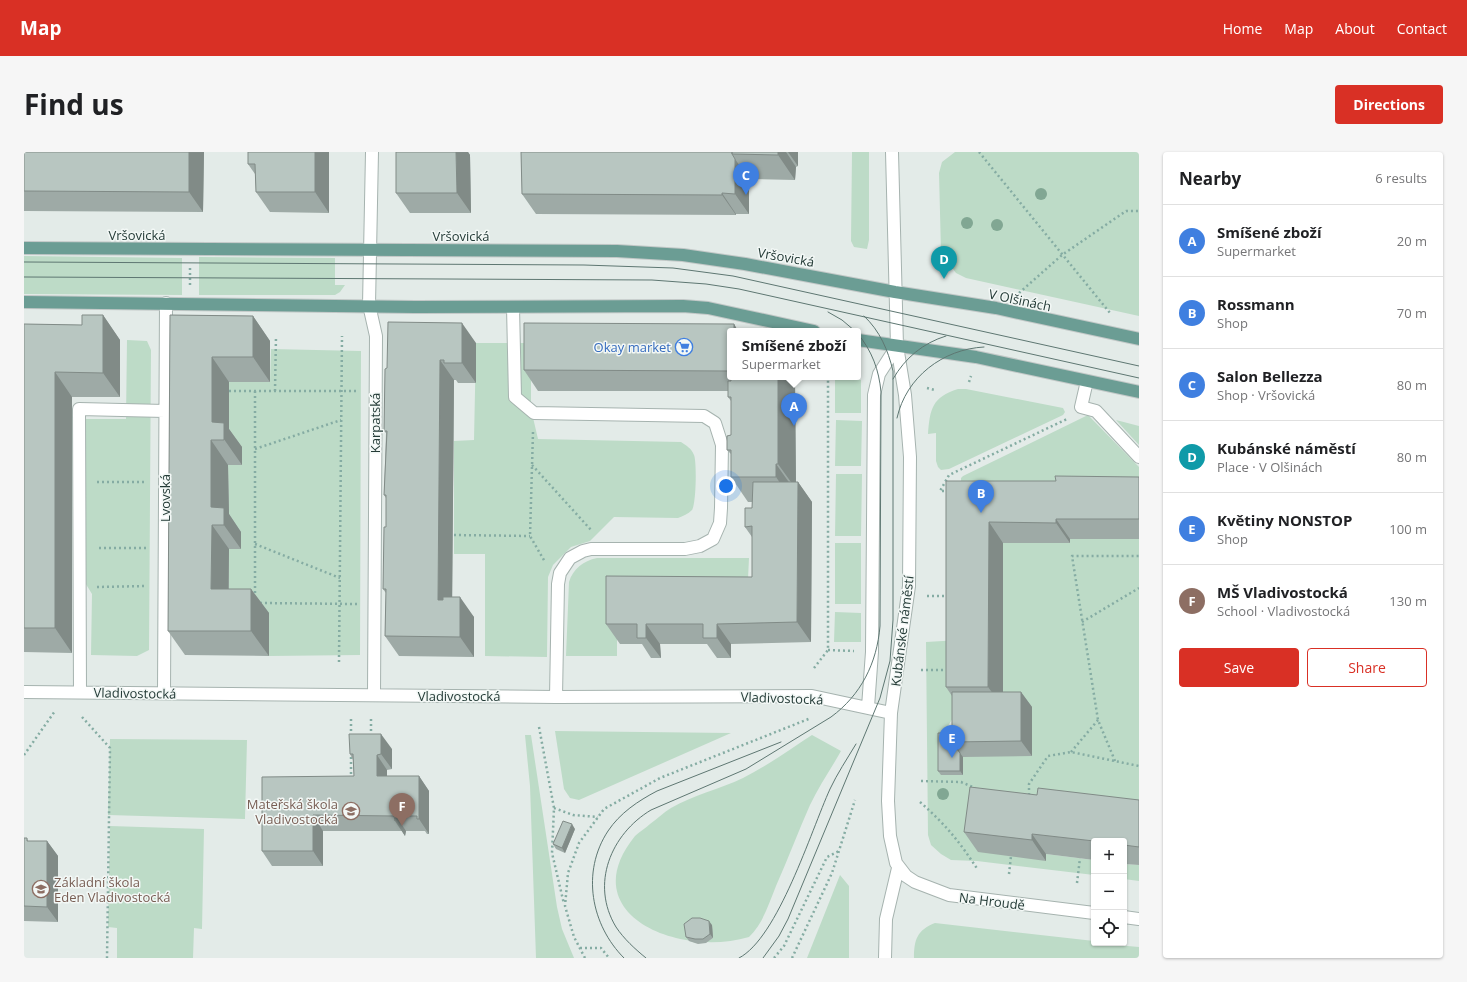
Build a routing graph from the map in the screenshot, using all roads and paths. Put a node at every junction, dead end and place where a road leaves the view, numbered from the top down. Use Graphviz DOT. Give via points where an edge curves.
graph roads {
  1 [pos="372,152"];
  2 [pos="892,152"];
  3 [pos="979,152"];
  4 [pos="1139,211"];
  5 [pos="24,248"];
  6 [pos="190,249"];
  7 [pos="370,250"];
  8 [pos="1062,255"];
  9 [pos="895,292"];
  10 [pos="1016,296"];
  11 [pos="24,302"];
  12 [pos="166,303"];
  13 [pos="190,303"];
  14 [pos="369,305"];
  15 [pos="513,307"];
  16 [pos="1111,313"];
  17 [pos="800,328"];
  18 [pos="276,336"];
  19 [pos="342,336"];
  20 [pos="1139,339"];
  21 [pos="861,340"];
  22 [pos="897,346"];
  23 [pos="971,375"];
  24 [pos="828,380"];
  25 [pos="1087,381"];
  26 [pos="970,382"];
  27 [pos="927,388"];
  28 [pos="935,390"];
  29 [pos="229,391"];
  30 [pos="275,391"];
  31 [pos="341,391"];
  32 [pos="376,391"];
  33 [pos="255,392"];
  34 [pos="1139,392"];
  35 [pos="1081,407"];
  36 [pos="166,411"];
  37 [pos="534,413"];
  38 [pos="341,420"];
  39 [pos="255,449"];
  40 [pos="1139,457"];
  41 [pos="532,465"];
  42 [pos="80,481"];
  43 [pos="165,482"];
  44 [pos="956,491"];
  45 [pos="454,535"];
  46 [pos="530,536"];
  47 [pos="255,544"];
  48 [pos="80,548"];
  49 [pos="165,548"];
  50 [pos="616,548"];
  51 [pos="1139,556"];
  52 [pos="340,578"];
  53 [pos="558,584"];
  54 [pos="165,586"];
  55 [pos="81,587"];
  56 [pos="1139,588"];
  57 [pos="255,596"];
  58 [pos="920,596"];
  59 [pos="954,596"];
  60 [pos="255,603"];
  61 [pos="339,604"];
  62 [pos="375,604"];
  63 [pos="1082,622"];
  64 [pos="828,650"];
  65 [pos="861,651"];
  66 [pos="339,662"];
  67 [pos="814,668"];
  68 [pos="922,670"];
  69 [pos="952,670"];
  70 [pos="24,692"];
  71 [pos="64,692"];
  72 [pos="80,692"];
  73 [pos="164,693"];
  74 [pos="374,695"];
  75 [pos="556,696"];
  76 [pos="868,707"];
  77 [pos="891,713"];
  78 [pos="82,717"];
  79 [pos="811,718"];
  80 [pos="351,719"];
  81 [pos="371,719"];
  82 [pos="1098,720"];
  83 [pos="539,727"];
  84 [pos="371,742"];
  85 [pos="351,745"];
  86 [pos="1071,752"];
  87 [pos="351,753"];
  88 [pos="24,755"];
  89 [pos="1115,761"];
  90 [pos="1139,766"];
  91 [pos="921,781"];
  92 [pos="351,784"];
  93 [pos="978,789"];
  94 [pos="855,800"];
  95 [pos="1028,800"];
  96 [pos="920,802"];
  97 [pos="554,808"];
  98 [pos="598,817"];
  99 [pos="839,851"];
  100 [pos="1011,856"];
  101 [pos="1080,858"];
  102 [pos="898,868"];
  103 [pos="978,870"];
  104 [pos="1009,874"];
  105 [pos="1077,883"];
  106 [pos="565,906"];
  107 [pos="1091,913"];
  108 [pos="1127,917"];
  109 [pos="1139,919"];
  110 [pos="580,948"];
  111 [pos="107,958"];
  112 [pos="585,958"];
  113 [pos="609,958"];
  114 [pos="774,958"];
  115 [pos="792,958"];
  116 [pos="885,958"];
  1 -- 7 [label="street, Karpatská"];
  2 -- 9 [label="street, Kubánské náměstí"];
  3 -- 8 [label="path"];
  4 -- 8 [label="path" via="1126,211"];
  5 -- 6 [label="main road, Vršovická"];
  6 -- 7 [label="main road, Vršovická"];
  6 -- 13 [label="path"];
  7 -- 9 [label="main road, Vršovická" via="617,251 683,255"];
  7 -- 14 [label="street, Karpatská"];
  8 -- 10 [label="path"];
  8 -- 16 [label="path"];
  9 -- 20 [label="main road, V Olšinách" via="991,308"];
  9 -- 22 [label="street, Kubánské náměstí"];
  11 -- 12 [label="main road"];
  12 -- 13 [label="main road"];
  12 -- 36 [label="street, Lvovská"];
  13 -- 14 [label="main road"];
  14 -- 15 [label="main road"];
  14 -- 32 [label="street, Karpatská" via="376,336"];
  15 -- 17 [label="main road" via="683,306 708,308"];
  15 -- 37 [label="street" via="515,397"];
  18 -- 30 [label="path"];
  19 -- 31 [label="path"];
  21 -- 22 [label="main road"];
  22 -- 25 [label="main road" via="976,357"];
  22 -- 76 [label="street, Kubánské náměstí" via="879,374 874,395 872,652"];
  22 -- 77 [label="street, Kubánské náměstí" via="909,430 909,586"];
  23 -- 26 [label="path"];
  24 -- 64 [label="path"];
  25 -- 34 [label="main road"];
  25 -- 35 [label="street"];
  27 -- 28 [label="path"];
  29 -- 33 [label="path"];
  30 -- 31 [label="path"];
  30 -- 33 [label="path"];
  31 -- 32 [label="path"];
  31 -- 38 [label="path"];
  32 -- 62 [label="street, Karpatská"];
  33 -- 39 [label="path"];
  35 -- 40 [label="street" via="1096,410"];
  35 -- 44 [label="path" via="1079,413 949,476 940,491"];
  36 -- 42 [label="street" via="79,409"];
  36 -- 43 [label="street, Lvovská"];
  37 -- 41 [label="path"];
  37 -- 50 [label="street" via="691,414 704,416 716,423 722,445 721,508 720,523 713,539 700,546 685,549"];
  38 -- 39 [label="path"];
  38 -- 52 [label="path"];
  39 -- 47 [label="path"];
  41 -- 46 [label="path"];
  41 -- 50 [label="path" via="588,527"];
  42 -- 43 [label="path"];
  42 -- 48 [label="street"];
  43 -- 49 [label="street, Lvovská"];
  45 -- 46 [label="path"];
  46 -- 53 [label="path"];
  47 -- 52 [label="path"];
  47 -- 57 [label="path"];
  48 -- 49 [label="path"];
  48 -- 55 [label="street"];
  49 -- 54 [label="street, Lvovská"];
  50 -- 53 [label="street" via="591,549 577,554 565,564"];
  51 -- 63 [label="path" via="1072,556"];
  52 -- 61 [label="path"];
  53 -- 75 [label="street"];
  54 -- 55 [label="path"];
  54 -- 73 [label="street, Lvovská"];
  55 -- 72 [label="street"];
  56 -- 63 [label="path"];
  58 -- 59 [label="path"];
  60 -- 61 [label="path"];
  61 -- 62 [label="path"];
  61 -- 66 [label="path"];
  62 -- 74 [label="street, Karpatská"];
  63 -- 82 [label="path"];
  64 -- 65 [label="path"];
  64 -- 67 [label="path"];
  68 -- 69 [label="path"];
  70 -- 71 [label="street, Vladivostocká"];
  71 -- 72 [label="street, Vladivostocká"];
  71 -- 88 [label="path" via="52,717"];
  72 -- 73 [label="street, Vladivostocká"];
  73 -- 74 [label="street, Vladivostocká"];
  74 -- 75 [label="street, Vladivostocká"];
  75 -- 76 [label="street, Vladivostocká" via="812,696"];
  76 -- 77 [label="street, Vladivostocká"];
  77 -- 102 [label="street, Kubánské náměstí" via="888,801 890,836"];
  78 -- 111 [label="path" via="110,748"];
  79 -- 98 [label="path" via="660,778 604,809"];
  80 -- 85 [label="path"];
  81 -- 84 [label="path"];
  82 -- 86 [label="path"];
  82 -- 89 [label="path"];
  83 -- 97 [label="path"];
  86 -- 89 [label="path"];
  86 -- 95 [label="path" via="1048,756 1029,784"];
  87 -- 92 [label="path"];
  89 -- 90 [label="path"];
  91 -- 93 [label="path" via="961,782"];
  94 -- 99 [label="path"];
  96 -- 103 [label="path" via="959,840"];
  97 -- 98 [label="path" via="573,814"];
  97 -- 106 [label="path" via="552,853"];
  98 -- 106 [label="path" via="579,843 568,873"];
  99 -- 114 [label="path" via="827,857 784,946"];
  99 -- 115 [label="path" via="832,873"];
  100 -- 104 [label="path"];
  101 -- 105 [label="path"];
  102 -- 107 [label="street, Na Hroudě" via="915,882 948,895"];
  102 -- 116 [label="street" via="886,919"];
  106 -- 110 [label="path"];
  108 -- 109 [label="street"];
  110 -- 112 [label="path"];
  110 -- 113 [label="path" via="601,948"];
}
